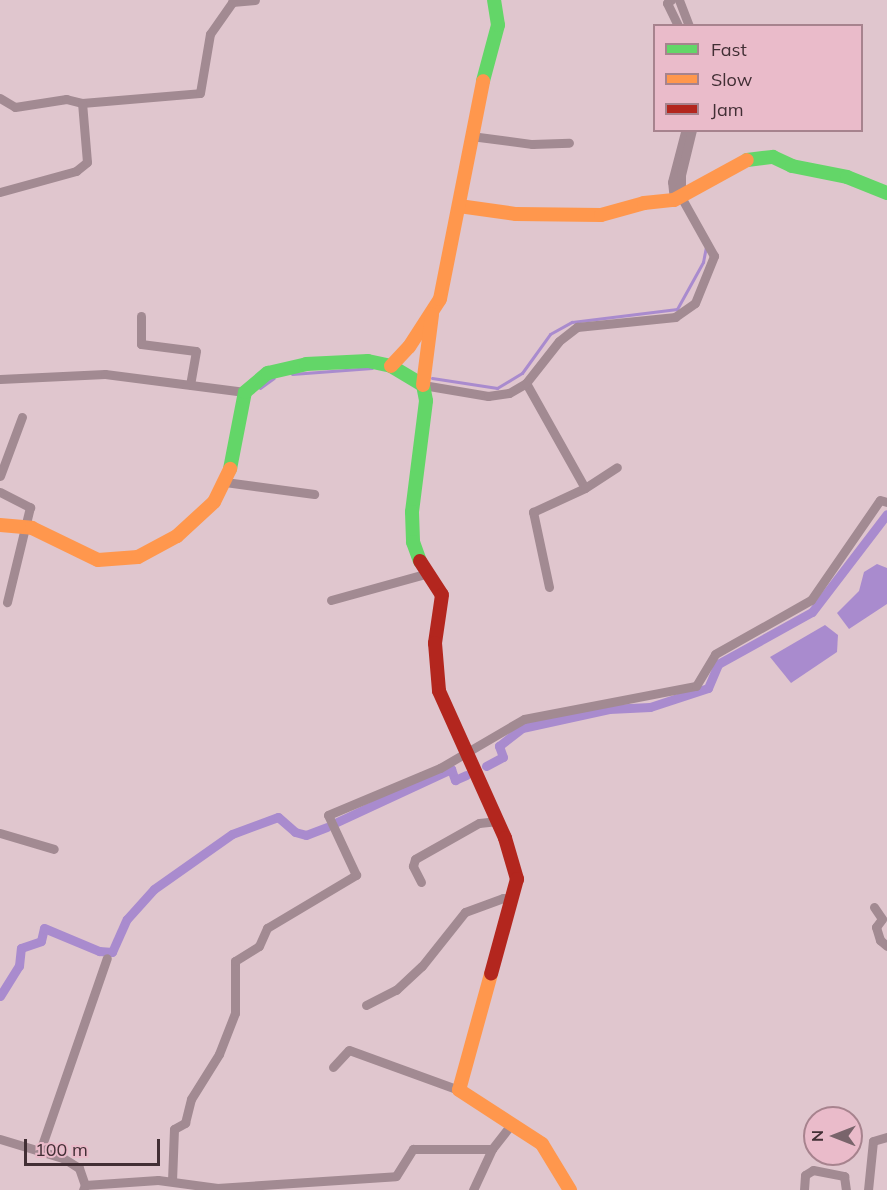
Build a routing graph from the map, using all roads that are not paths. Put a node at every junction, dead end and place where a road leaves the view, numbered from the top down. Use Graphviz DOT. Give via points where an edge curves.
graph roads {
  1 [pos="255,0"];
  2 [pos="494,0"];
  3 [pos="670,0"];
  4 [pos="679,0"];
  5 [pos="231,1"];
  6 [pos="677,24"];
  7 [pos="688,24"];
  8 [pos="0,98"];
  9 [pos="82,104"];
  10 [pos="684,132"];
  11 [pos="692,132"];
  12 [pos="471,136"];
  13 [pos="568,143"];
  14 [pos="0,192"];
  15 [pos="887,193"];
  16 [pos="678,199"];
  17 [pos="459,206"];
  18 [pos="432,314"];
  19 [pos="141,316"];
  20 [pos="390,366"];
  21 [pos="0,379"];
  22 [pos="526,383"];
  23 [pos="190,384"];
  24 [pos="423,385"];
  25 [pos="245,392"];
  26 [pos="22,417"];
  27 [pos="617,467"];
  28 [pos="0,477"];
  29 [pos="225,482"];
  30 [pos="585,488"];
  31 [pos="0,492"];
  32 [pos="314,494"];
  33 [pos="887,502"];
  34 [pos="0,525"];
  35 [pos="24,526"];
  36 [pos="425,574"];
  37 [pos="549,587"];
  38 [pos="331,600"];
  39 [pos="8,602"];
  40 [pos="469,759"];
  41 [pos="498,821"];
  42 [pos="0,833"];
  43 [pos="54,849"];
  44 [pos="421,882"];
  45 [pos="513,899"];
  46 [pos="873,907"];
  47 [pos="887,946"];
  48 [pos="107,958"];
  49 [pos="366,1005"];
  50 [pos="333,1066"];
  51 [pos="459,1090"];
  52 [pos="511,1125"];
  53 [pos="887,1137"];
  54 [pos="0,1139"];
  55 [pos="492,1149"];
  56 [pos="40,1151"];
  57 [pos="172,1181"];
  58 [pos="320,1186"];
  59 [pos="84,1188"];
  60 [pos="472,1190"];
  61 [pos="570,1190"];
  62 [pos="804,1190"];
  63 [pos="846,1190"];
  64 [pos="868,1190"];
  1 -- 5 [label="street"];
  2 -- 12 [label="street" via="498,25"];
  3 -- 6 [label="street" via="667,3"];
  4 -- 7 [label="street"];
  5 -- 9 [label="street" via="210,34 200,93"];
  8 -- 9 [label="street" via="15,107 66,99"];
  9 -- 14 [label="street" via="87,162 76,171"];
  10 -- 16 [label="street" via="672,182"];
  11 -- 16 [label="street"];
  12 -- 13 [label="street" via="532,144"];
  12 -- 17 [label="street"];
  15 -- 16 [label="street" via="847,177 792,166 773,157 748,160"];
  16 -- 17 [label="street" via="644,203 601,215 516,214"];
  16 -- 22 [label="street" via="714,256 695,303 675,317 578,327 560,341"];
  17 -- 18 [label="street" via="440,299"];
  18 -- 20 [label="street"];
  18 -- 24 [label="street"];
  19 -- 23 [label="street" via="141,344 196,351"];
  20 -- 24 [label="street"];
  20 -- 25 [label="street" via="368,361 306,364 268,373"];
  21 -- 23 [label="street" via="105,374"];
  22 -- 24 [label="street" via="497,396"];
  22 -- 30 [label="street"];
  23 -- 25 [label="street"];
  24 -- 36 [label="street" via="422,450 412,512 413,543"];
  25 -- 29 [label="street" via="233,463"];
  26 -- 28 [label="street"];
  27 -- 30 [label="street"];
  29 -- 32 [label="street"];
  29 -- 35 [label="street" via="200,517 177,536 138,557 98,560"];
  30 -- 37 [label="street" via="533,512"];
  31 -- 35 [label="street" via="30,507"];
  33 -- 40 [label="street" via="880,500 811,600 715,654 696,686 524,719"];
  34 -- 35 [label="street"];
  35 -- 39 [label="street"];
  36 -- 38 [label="street"];
  36 -- 40 [label="street" via="442,595 435,643 439,691"];
  40 -- 41 [label="street"];
  40 -- 57 [label="street" via="396,784 360,805 328,815 356,875 267,928 259,946 235,961 235,1013 219,1054 191,1099 185,1123 174,1129"];
  41 -- 44 [label="street" via="479,823 415,858 412,866"];
  41 -- 45 [label="street" via="517,879"];
  42 -- 43 [label="street"];
  45 -- 49 [label="street" via="503,898 465,912 422,966 396,990"];
  45 -- 51 [label="street"];
  46 -- 47 [label="street" via="882,919 876,927 880,940"];
  48 -- 56 [label="street"];
  50 -- 51 [label="street" via="350,1050"];
  51 -- 52 [label="street"];
  52 -- 55 [label="street"];
  52 -- 61 [label="street" via="542,1144"];
  53 -- 64 [label="street" via="873,1141"];
  54 -- 56 [label="street"];
  55 -- 58 [label="street" via="413,1149 396,1176"];
  55 -- 60 [label="street"];
  56 -- 59 [label="street" via="79,1168"];
  57 -- 58 [label="street" via="217,1188"];
  57 -- 59 [label="street"];
  62 -- 63 [label="street" via="805,1175 813,1170 844,1176"];
}
